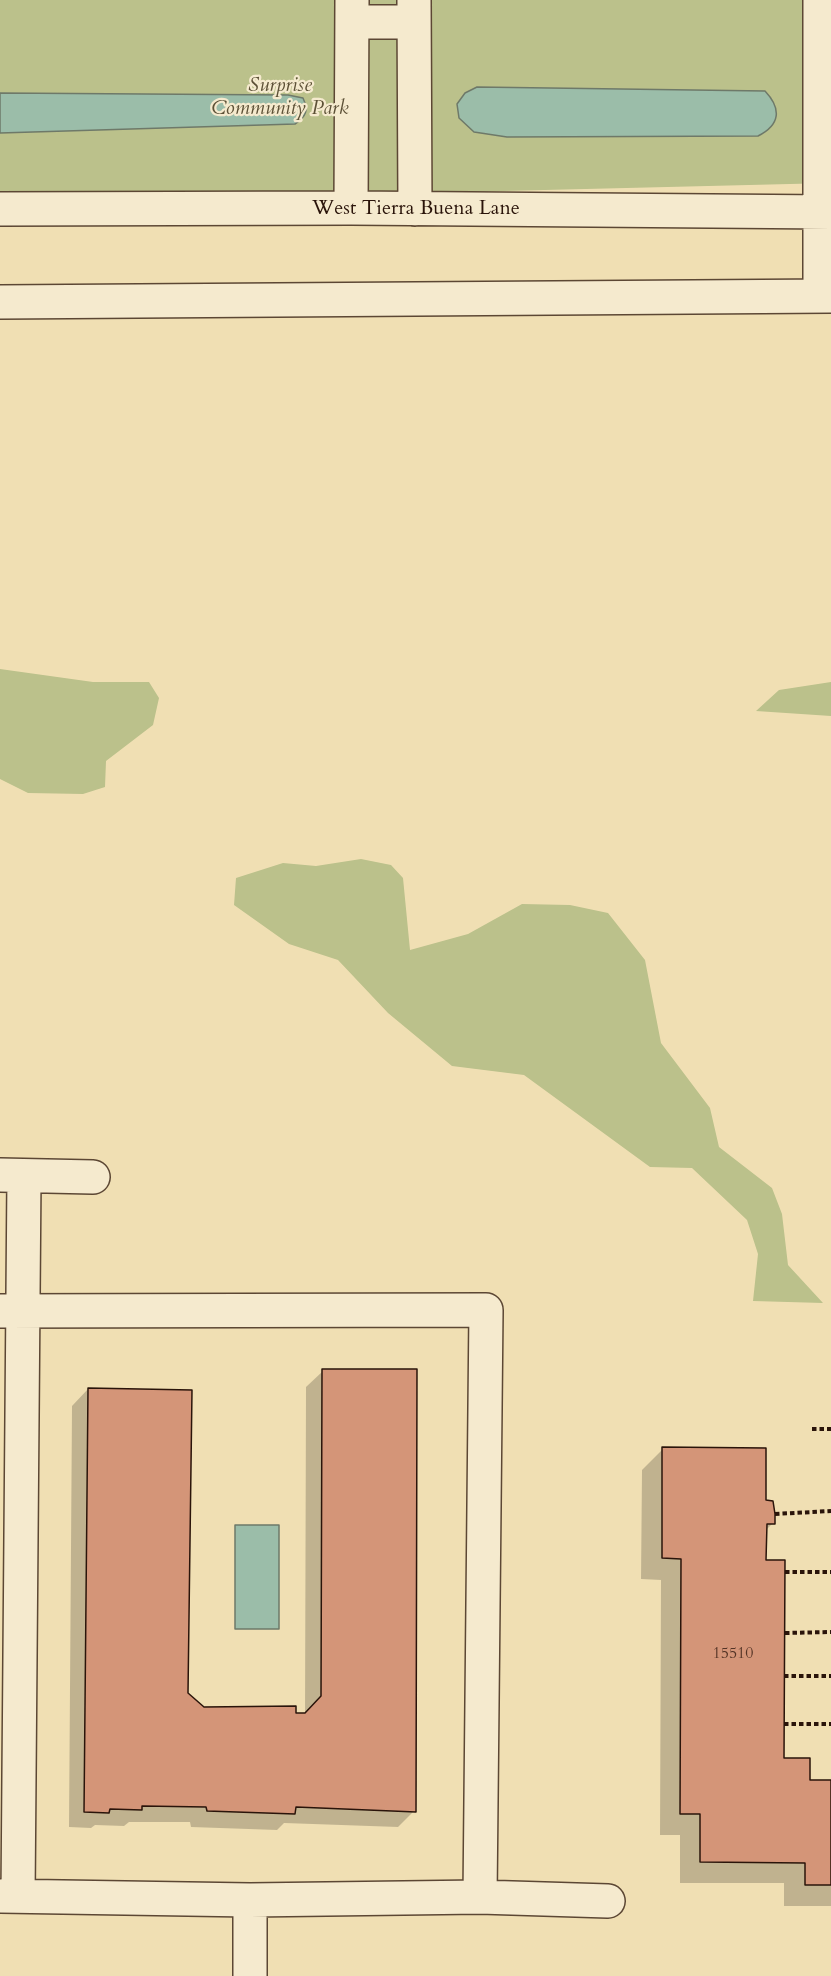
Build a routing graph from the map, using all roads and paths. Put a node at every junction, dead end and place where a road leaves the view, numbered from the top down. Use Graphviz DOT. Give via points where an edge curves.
graph roads {
  1 [pos="352,11"];
  2 [pos="414,11"];
  3 [pos="824,15"];
  4 [pos="351,208"];
  5 [pos="0,209"];
  6 [pos="415,209"];
  7 [pos="825,212"];
  8 [pos="826,296"];
  9 [pos="0,302"];
  10 [pos="12,1175"];
  11 [pos="93,1177"];
  12 [pos="11,1311"];
  13 [pos="812,1429"];
  14 [pos="831,1429"];
  15 [pos="831,1511"];
  16 [pos="775,1514"];
  17 [pos="785,1572"];
  18 [pos="831,1572"];
  19 [pos="10,1587"];
  20 [pos="831,1632"];
  21 [pos="785,1633"];
  22 [pos="784,1676"];
  23 [pos="831,1676"];
  24 [pos="784,1724"];
  25 [pos="831,1724"];
  26 [pos="9,1896"];
  27 [pos="480,1897"];
  28 [pos="250,1900"];
  29 [pos="608,1901"];
  30 [pos="250,1976"];
  1 -- 2 [label="street"];
  1 -- 4 [label="street"];
  2 -- 6 [label="street"];
  3 -- 7 [label="street"];
  4 -- 5 [label="street, West Tierra Buena Lane"];
  4 -- 6 [label="street, West Tierra Buena Lane"];
  6 -- 7 [label="street, West Tierra Buena Lane"];
  7 -- 8 [label="street"];
  8 -- 9 [label="street"];
  10 -- 11 [label="street"];
  10 -- 12 [label="street"];
  12 -- 19 [label="street"];
  12 -- 27 [label="street" via="486,1310"];
  13 -- 14 [label="path"];
  15 -- 16 [label="path"];
  17 -- 18 [label="path"];
  19 -- 26 [label="street"];
  20 -- 21 [label="path"];
  22 -- 23 [label="path"];
  24 -- 25 [label="path"];
  26 -- 28 [label="street"];
  27 -- 28 [label="street"];
  27 -- 29 [label="street"];
  28 -- 30 [label="street"];
}
